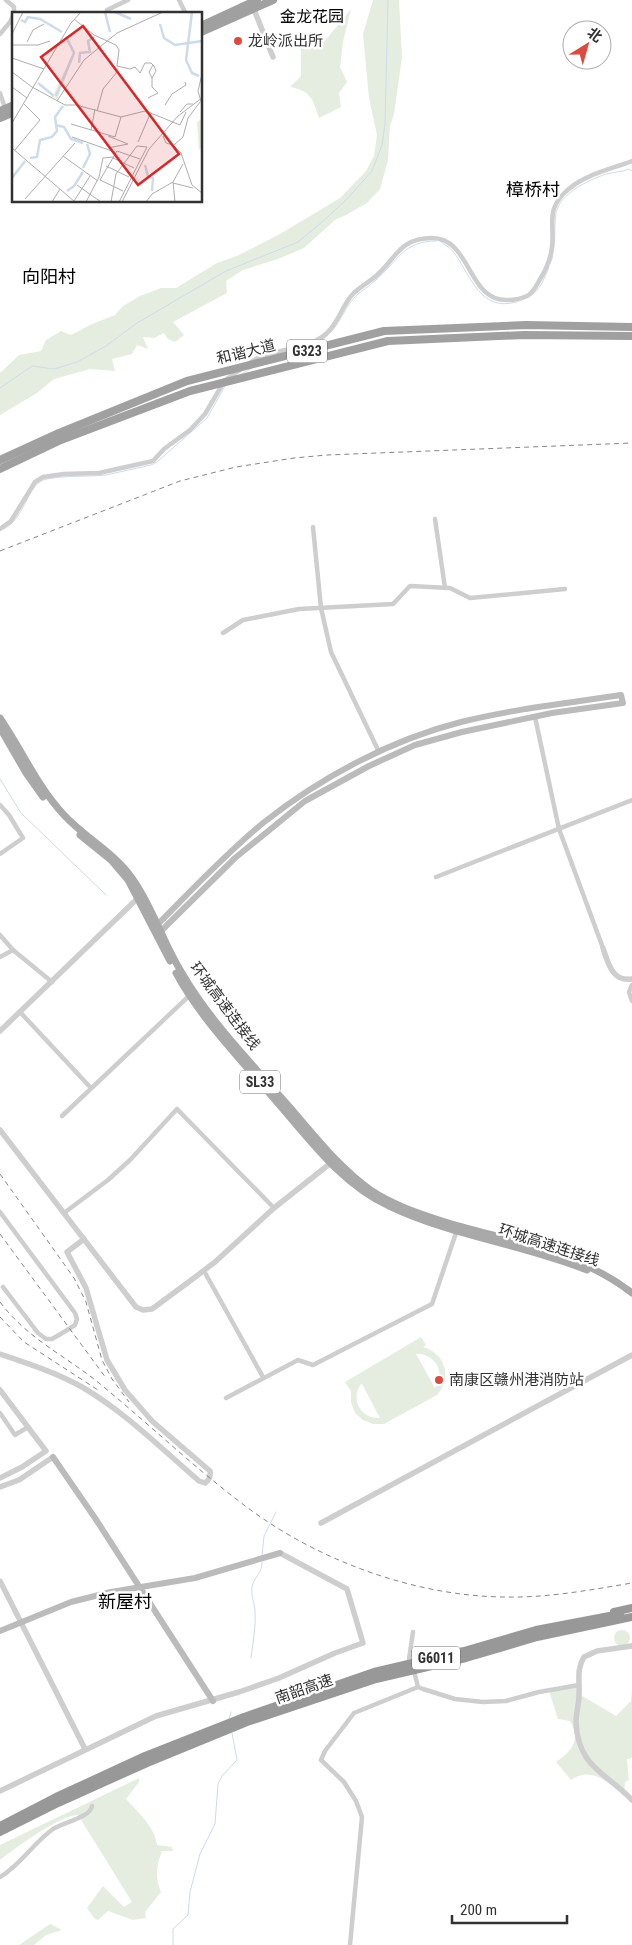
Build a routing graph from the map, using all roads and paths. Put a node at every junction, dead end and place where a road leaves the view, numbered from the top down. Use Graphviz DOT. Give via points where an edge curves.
graph roads {
  1 [pos="6,0"];
  2 [pos="128,0"];
  3 [pos="180,0"];
  4 [pos="273,0"];
  5 [pos="13,2"];
  6 [pos="253,3"];
  7 [pos="107,10"];
  8 [pos="185,12"];
  9 [pos="12,18"];
  10 [pos="202,26"];
  11 [pos="202,31"];
  12 [pos="0,34"];
  13 [pos="273,57"];
  14 [pos="0,93"];
  15 [pos="5,113"];
  16 [pos="632,161"];
  17 [pos="632,327"];
  18 [pos="632,336"];
  19 [pos="223,383"];
  20 [pos="0,460"];
  21 [pos="0,469"];
  22 [pos="435,519"];
  23 [pos="313,527"];
  24 [pos="0,528"];
  25 [pos="445,588"];
  26 [pos="565,590"];
  27 [pos="321,608"];
  28 [pos="223,632"];
  29 [pos="535,717"];
  30 [pos="0,718"];
  31 [pos="0,728"];
  32 [pos="380,752"];
  33 [pos="632,800"];
  34 [pos="0,805"];
  35 [pos="559,829"];
  36 [pos="0,854"];
  37 [pos="436,877"];
  38 [pos="140,896"];
  39 [pos="157,930"];
  40 [pos="0,935"];
  41 [pos="603,948"];
  42 [pos="13,950"];
  43 [pos="0,957"];
  44 [pos="632,979"];
  45 [pos="52,982"];
  46 [pos="632,985"];
  47 [pos="192,992"];
  48 [pos="632,1001"];
  49 [pos="20,1012"];
  50 [pos="0,1031"];
  51 [pos="91,1088"];
  52 [pos="62,1116"];
  53 [pos="0,1130"];
  54 [pos="333,1162"];
  55 [pos="274,1208"];
  56 [pos="0,1212"];
  57 [pos="64,1213"];
  58 [pos="458,1229"];
  59 [pos="84,1239"];
  60 [pos="204,1270"];
  61 [pos="3,1287"];
  62 [pos="632,1293"];
  63 [pos="632,1299"];
  64 [pos="0,1354"];
  65 [pos="632,1355"];
  66 [pos="263,1377"];
  67 [pos="0,1390"];
  68 [pos="226,1398"];
  69 [pos="0,1413"];
  70 [pos="28,1427"];
  71 [pos="53,1458"];
  72 [pos="0,1478"];
  73 [pos="0,1487"];
  74 [pos="321,1523"];
  75 [pos="280,1553"];
  76 [pos="0,1581"];
  77 [pos="140,1587"];
  78 [pos="632,1608"];
  79 [pos="632,1612"];
  80 [pos="632,1617"];
  81 [pos="21,1622"];
  82 [pos="536,1630"];
  83 [pos="0,1631"];
  84 [pos="413,1632"];
  85 [pos="632,1646"];
  86 [pos="408,1659"];
  87 [pos="414,1675"];
  88 [pos="579,1685"];
  89 [pos="418,1687"];
  90 [pos="213,1701"];
  91 [pos="246,1720"];
  92 [pos="212,1733"];
  93 [pos="85,1749"];
  94 [pos="0,1791"];
  95 [pos="632,1800"];
  96 [pos="92,1806"];
  97 [pos="0,1826"];
  98 [pos="0,1832"];
  99 [pos="0,1877"];
  100 [pos="350,1945"];
  1 -- 5 [label="street"];
  2 -- 7 [label="street"];
  3 -- 8 [label="street"];
  4 -- 6 [label="highway"];
  6 -- 10 [label="highway"];
  6 -- 11 [label="highway"];
  6 -- 13 [label="street"];
  9 -- 12 [label="street"];
  14 -- 15 [label="street"];
  16 -- 19 [label="street" via="584,178 560,198 552,210 551,254 528,295 502,301 489,296 480,288 453,246 445,240 421,239 397,251 376,276 351,296 327,333 309,345 263,354"];
  17 -- 20 [label="highway, 和谐大道 / G323" via="526,324 384,331 187,381"];
  18 -- 19 [label="highway, 和谐大道 / G323" via="524,335 388,341"];
  19 -- 21 [label="highway, 和谐大道 / G323" via="190,391 61,440"];
  19 -- 24 [label="street" via="205,414 152,461 98,473 42,477 35,482 11,520"];
  22 -- 25 [label="street"];
  23 -- 27 [label="street"];
  25 -- 26 [label="street" via="470,598"];
  25 -- 27 [label="street" via="410,586 393,604"];
  27 -- 28 [label="street" via="243,620"];
  27 -- 32 [label="street" via="331,652"];
  29 -- 32 [label="main road" via="623,703 622,695 461,722"];
  29 -- 35 [label="street"];
  29 -- 39 [label="main road" via="416,745 368,766 305,801 235,858"];
  30 -- 38 [label="main road, 环城高速连接线 / SL33" via="50,799 66,818 115,858 131,877"];
  31 -- 38 [label="main road, 环城高速连接线 / SL33" via="46,801 62,820 111,860"];
  32 -- 39 [label="main road" via="306,792 262,824"];
  33 -- 35 [label="street"];
  34 -- 36 [label="street" via="23,838"];
  35 -- 37 [label="street"];
  35 -- 41 [label="street"];
  38 -- 39 [label="main road, 环城高速连接线 / SL33"];
  38 -- 45 [label="street"];
  39 -- 47 [label="main road, 环城高速连接线 / SL33"];
  40 -- 42 [label="street"];
  41 -- 44 [label="street" via="614,974 622,979"];
  42 -- 43 [label="street"];
  42 -- 45 [label="street"];
  45 -- 49 [label="street"];
  46 -- 48 [label="street" via="628,992"];
  47 -- 51 [label="street"];
  47 -- 54 [label="main road, 环城高速连接线 / SL33"];
  49 -- 50 [label="street"];
  49 -- 51 [label="street"];
  51 -- 52 [label="street"];
  53 -- 57 [label="street"];
  54 -- 55 [label="street"];
  54 -- 58 [label="main road, 环城高速连接线 / SL33" via="390,1201"];
  55 -- 57 [label="street" via="178,1109 115,1173"];
  55 -- 60 [label="street"];
  56 -- 61 [label="street" via="75,1313 75,1325 52,1339 46,1339"];
  57 -- 59 [label="street"];
  58 -- 62 [label="main road, 环城高速连接线 / SL33" via="572,1258 613,1278"];
  58 -- 63 [label="main road, 环城高速连接线 / SL33" via="571,1264 610,1282"];
  58 -- 66 [label="street" via="432,1304 313,1365 298,1360"];
  59 -- 60 [label="street" via="136,1308 143,1310 152,1308"];
  59 -- 64 [label="street" via="67,1252 86,1288 102,1346 115,1374 137,1406 210,1472 208,1481 199,1481 82,1387"];
  60 -- 66 [label="street"];
  65 -- 74 [label="street"];
  66 -- 68 [label="street"];
  67 -- 70 [label="street"];
  69 -- 70 [label="street" via="15,1434"];
  70 -- 72 [label="street" via="46,1451"];
  71 -- 73 [label="street"];
  71 -- 77 [label="main road"];
  75 -- 77 [label="main road" via="196,1578"];
  75 -- 90 [label="street" via="347,1589 363,1643"];
  76 -- 81 [label="street"];
  77 -- 81 [label="main road" via="71,1602"];
  77 -- 90 [label="main road"];
  78 -- 82 [label="highway"];
  79 -- 82 [label="highway, 南韶高速 / G6011"];
  80 -- 91 [label="highway, 南韶高速 / G6011" via="537,1637 466,1658 376,1678"];
  81 -- 83 [label="main road"];
  81 -- 93 [label="street"];
  82 -- 91 [label="highway, 南韶高速 / G6011" via="374,1672"];
  84 -- 86 [label="street"];
  85 -- 88 [label="street" via="597,1651 584,1657 579,1668"];
  87 -- 89 [label="street"];
  88 -- 89 [label="street" via="506,1701 483,1702 455,1699"];
  88 -- 95 [label="street" via="576,1720 582,1750 595,1770"];
  89 -- 100 [label="street" via="354,1713 321,1760 344,1782 362,1817"];
  90 -- 93 [label="street" via="156,1716"];
  91 -- 92 [label="highway, 南韶高速 / G6011"];
  92 -- 97 [label="highway, 南韶高速 / G6011" via="145,1756"];
  92 -- 98 [label="highway, 南韶高速 / G6011" via="58,1802"];
  93 -- 94 [label="street"];
  96 -- 99 [label="street" via="87,1814 50,1831 18,1864"];
}
